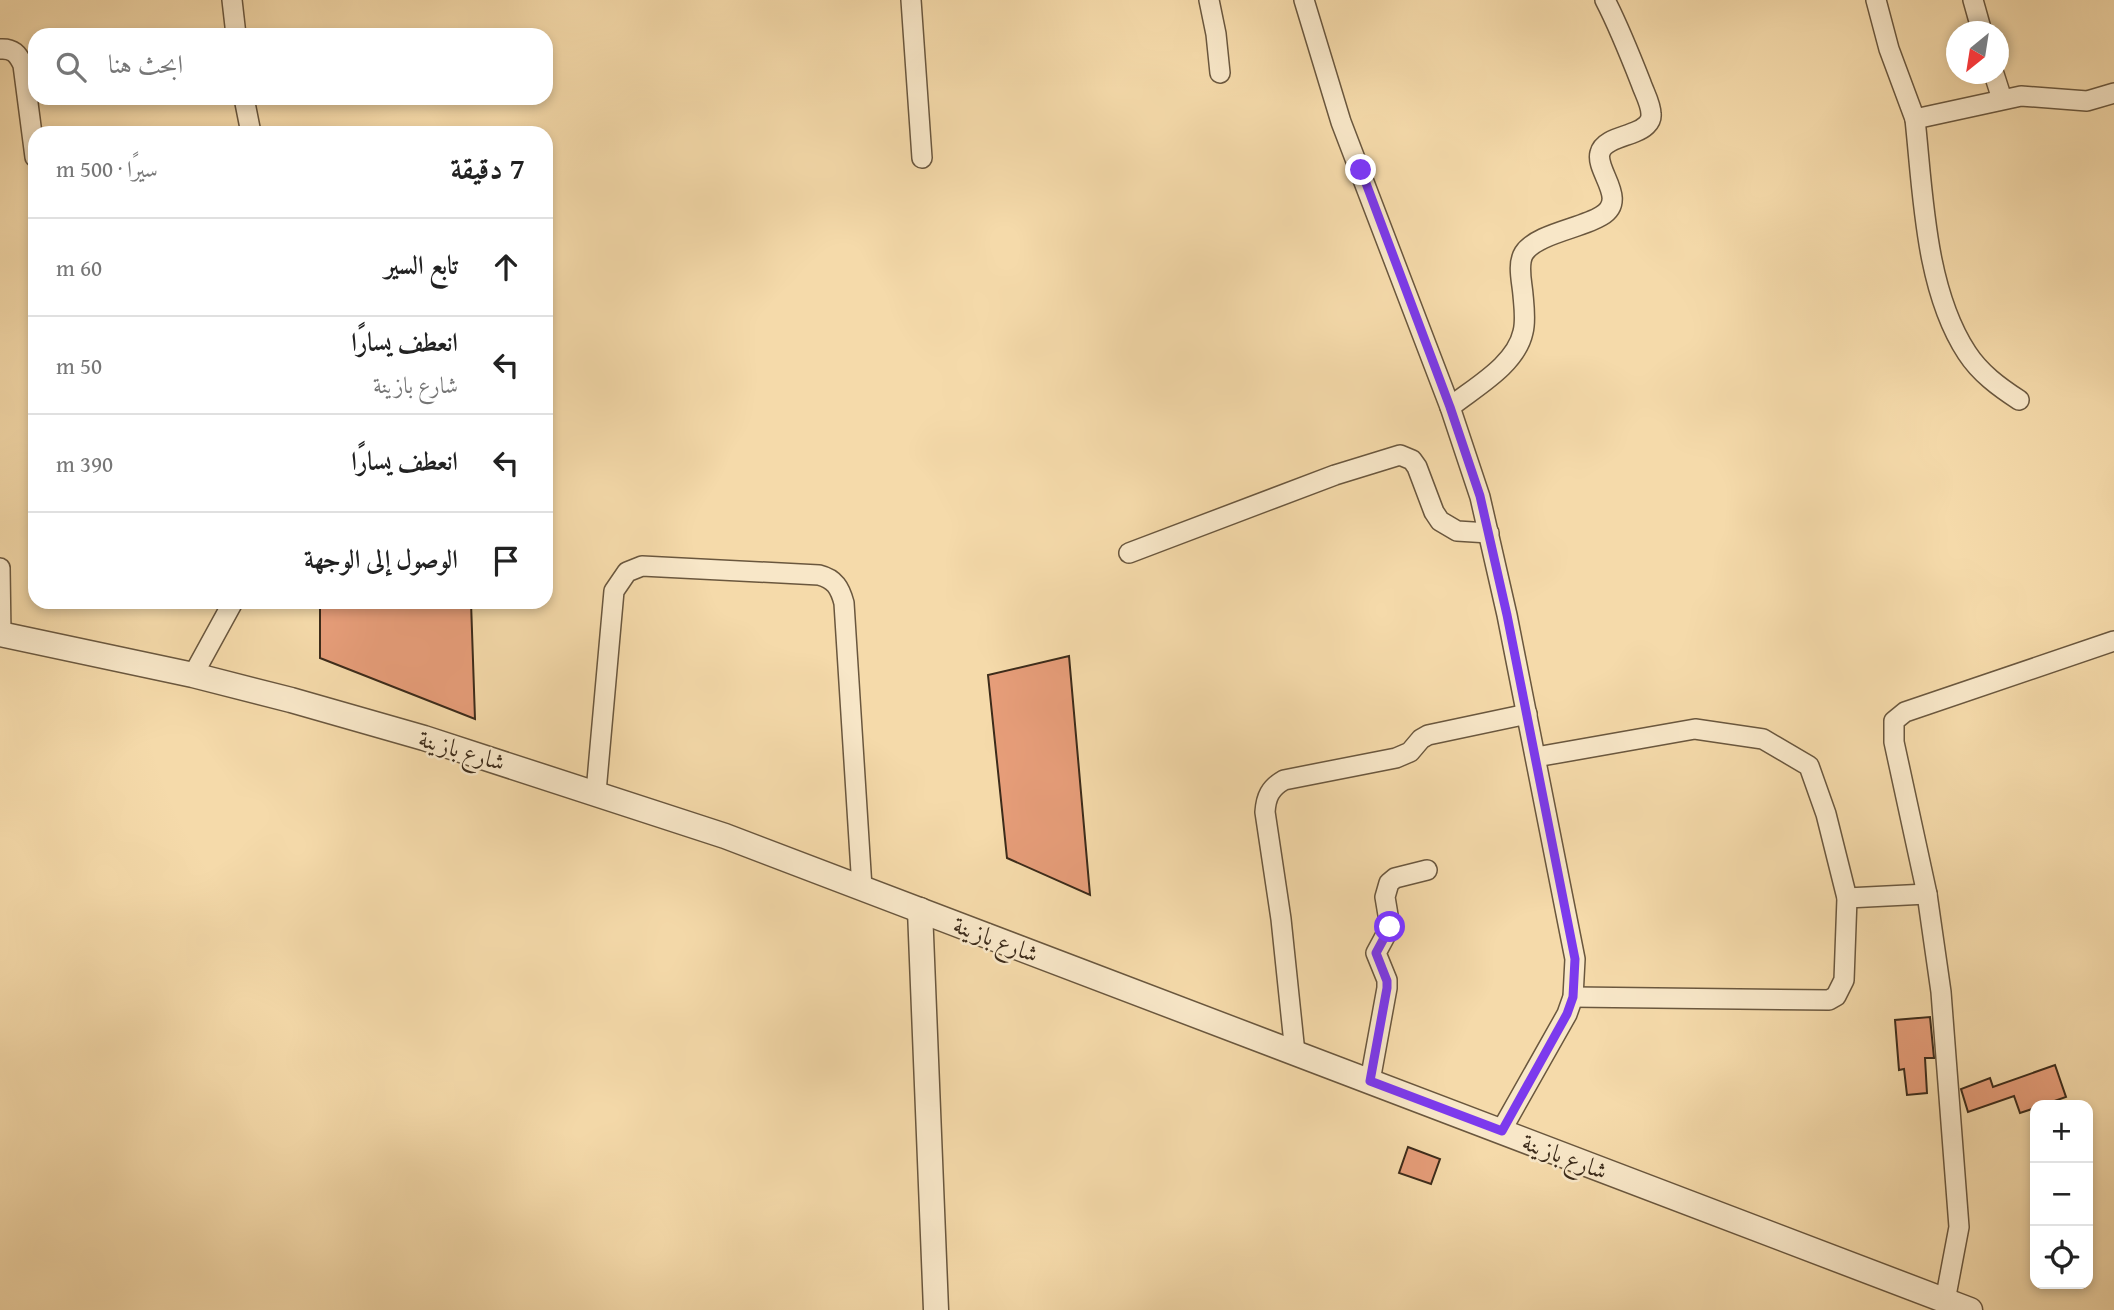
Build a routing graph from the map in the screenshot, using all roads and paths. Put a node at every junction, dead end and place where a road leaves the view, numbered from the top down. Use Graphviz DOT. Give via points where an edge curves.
graph roads {
  1 [pos="232,0"];
  2 [pos="911,0"];
  3 [pos="1209,0"];
  4 [pos="1304,0"];
  5 [pos="1605,0"];
  6 [pos="1876,0"];
  7 [pos="1973,0"];
  8 [pos="1979,21"];
  9 [pos="235,28"];
  10 [pos="0,49"];
  11 [pos="1220,74"];
  12 [pos="1997,84"];
  13 [pos="2114,93"];
  14 [pos="2002,99"];
  15 [pos="28,103"];
  16 [pos="28,105"];
  17 [pos="245,105"];
  18 [pos="1914,119"];
  19 [pos="31,126"];
  20 [pos="250,126"];
  21 [pos="922,158"];
  22 [pos="2019,400"];
  23 [pos="1450,407"];
  24 [pos="1489,533"];
  25 [pos="1129,553"];
  26 [pos="0,568"];
  27 [pos="229,609"];
  28 [pos="0,634"];
  29 [pos="2114,641"];
  30 [pos="193,675"];
  31 [pos="1527,714"];
  32 [pos="1536,757"];
  33 [pos="596,792"];
  34 [pos="1427,870"];
  35 [pos="862,888"];
  36 [pos="1927,894"];
  37 [pos="1847,898"];
  38 [pos="920,910"];
  39 [pos="1573,997"];
  40 [pos="1295,1052"];
  41 [pos="1370,1081"];
  42 [pos="1502,1131"];
  43 [pos="1945,1301"];
  44 [pos="936,1310"];
  45 [pos="1970,1310"];
  1 -- 9 [label="street"];
  2 -- 21 [label="street"];
  3 -- 11 [label="street"];
  4 -- 23 [label="street" via="1341,122"];
  5 -- 23 [label="street" via="1647,100 1649,123 1600,151 1612,194 1603,216 1537,242 1525,252 1521,265 1524,331 1517,349"];
  6 -- 18 [label="street"];
  7 -- 8 [label="street"];
  10 -- 15 [label="street" via="16,53 23,65"];
  12 -- 14 [label="street"];
  13 -- 14 [label="street" via="2087,101"];
  14 -- 18 [label="street"];
  16 -- 19 [label="street"];
  17 -- 20 [label="street"];
  18 -- 22 [label="street" via="1936,285 1968,355"];
  23 -- 24 [label="street"];
  24 -- 25 [label="street" via="1457,531 1440,521 1417,467 1400,455"];
  24 -- 31 [label="street"];
  26 -- 28 [label="street"];
  27 -- 30 [label="street"];
  28 -- 30 [label="street, شارع بازينة"];
  29 -- 36 [label="street" via="1905,712 1895,721 1897,764"];
  30 -- 33 [label="street, شارع بازينة" via="424,738"];
  31 -- 32 [label="street"];
  31 -- 40 [label="street" via="1428,735 1405,755 1283,780 1272,789 1265,812"];
  32 -- 37 [label="street" via="1695,729 1763,739 1809,766"];
  32 -- 39 [label="street" via="1575,959"];
  33 -- 35 [label="street, شارع بازينة"];
  33 -- 35 [label="street" via="614,591 627,572 642,566 828,577 840,589 844,603"];
  34 -- 41 [label="street" via="1395,878 1385,889 1390,927 1376,953 1387,988"];
  35 -- 38 [label="street, شارع بازينة"];
  36 -- 37 [label="street"];
  36 -- 43 [label="street" via="1941,992 1959,1227"];
  37 -- 39 [label="street" via="1844,980 1829,1000"];
  38 -- 40 [label="street, شارع بازينة"];
  38 -- 44 [label="street"];
  39 -- 42 [label="street"];
  40 -- 41 [label="street, شارع بازينة"];
  41 -- 42 [label="street, شارع بازينة"];
  42 -- 43 [label="street, شارع بازينة"];
  43 -- 45 [label="street, شارع بازينة"];
}
